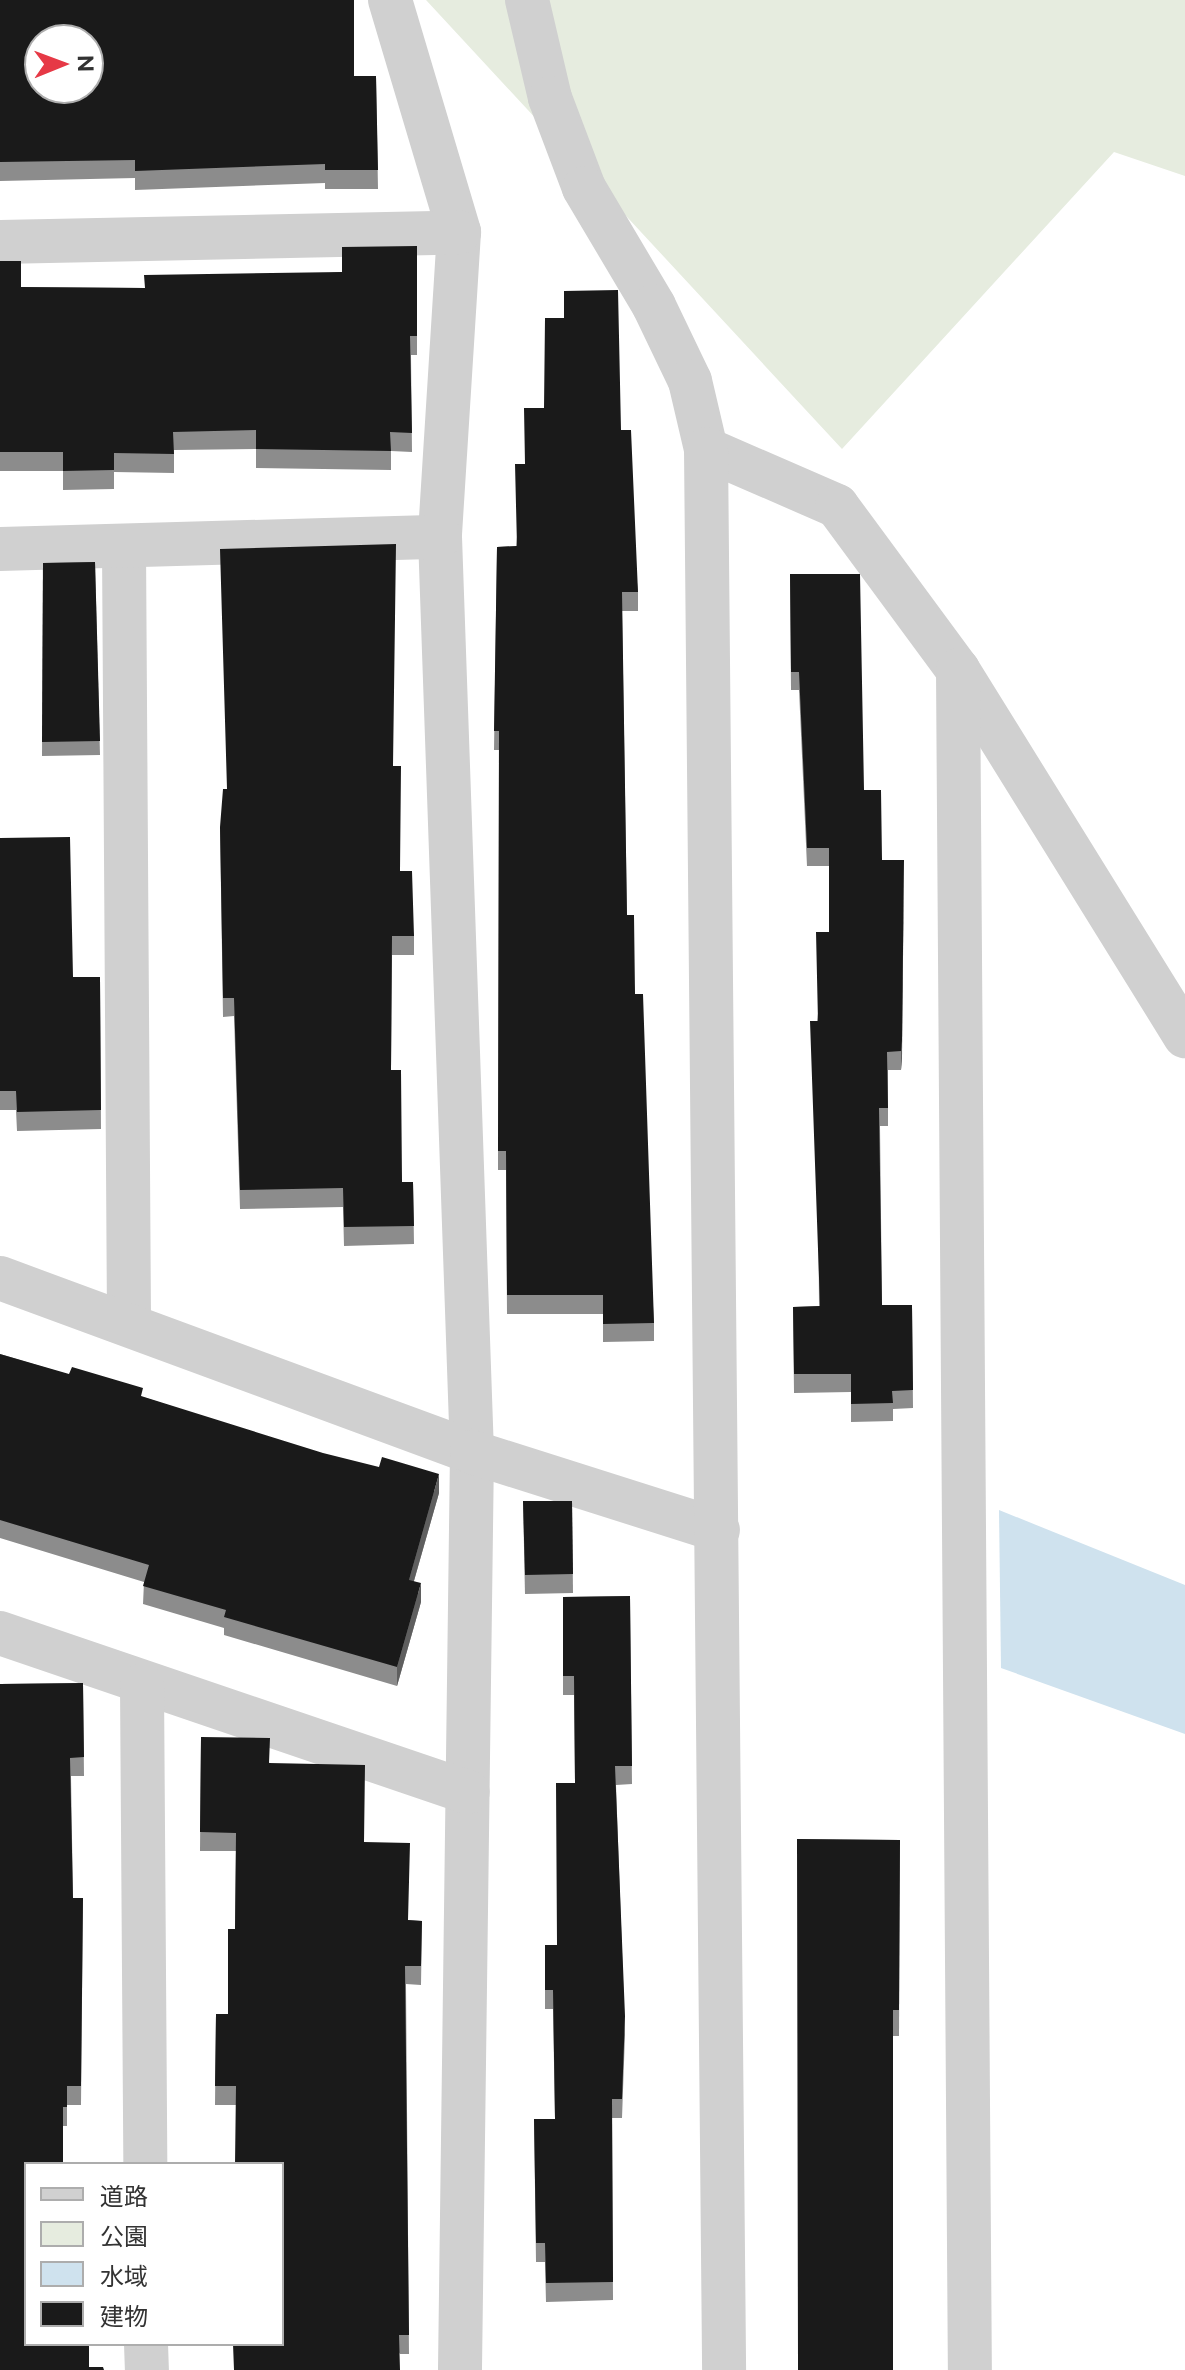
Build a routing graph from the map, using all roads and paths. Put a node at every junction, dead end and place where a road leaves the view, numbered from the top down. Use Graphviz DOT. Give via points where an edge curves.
graph roads {
  1 [pos="390,0"];
  2 [pos="527,0"];
  3 [pos="459,232"];
  4 [pos="0,242"];
  5 [pos="706,449"];
  6 [pos="440,537"];
  7 [pos="124,547"];
  8 [pos="0,549"];
  9 [pos="958,670"];
  10 [pos="1185,1036"];
  11 [pos="0,1278"];
  12 [pos="129,1324"];
  13 [pos="472,1452"];
  14 [pos="718,1530"];
  15 [pos="0,1633"];
  16 [pos="142,1685"];
  17 [pos="468,1792"];
  18 [pos="145,2162"];
  19 [pos="146,2346"];
  20 [pos="147,2370"];
  21 [pos="460,2370"];
  22 [pos="724,2370"];
  23 [pos="970,2370"];
  1 -- 3 [label="street"];
  2 -- 5 [label="street" via="550,98 584,188 654,306 690,381"];
  3 -- 4 [label="street"];
  3 -- 6 [label="street"];
  5 -- 9 [label="street" via="837,506"];
  5 -- 14 [label="street"];
  6 -- 7 [label="street"];
  6 -- 13 [label="street"];
  7 -- 8 [label="street"];
  7 -- 12 [label="street"];
  9 -- 10 [label="street"];
  9 -- 23 [label="street"];
  11 -- 12 [label="street"];
  12 -- 13 [label="street"];
  13 -- 14 [label="street"];
  13 -- 17 [label="street"];
  14 -- 22 [label="street"];
  15 -- 16 [label="street"];
  16 -- 17 [label="street"];
  16 -- 18 [label="street"];
  17 -- 21 [label="street"];
  19 -- 20 [label="street"];
}
